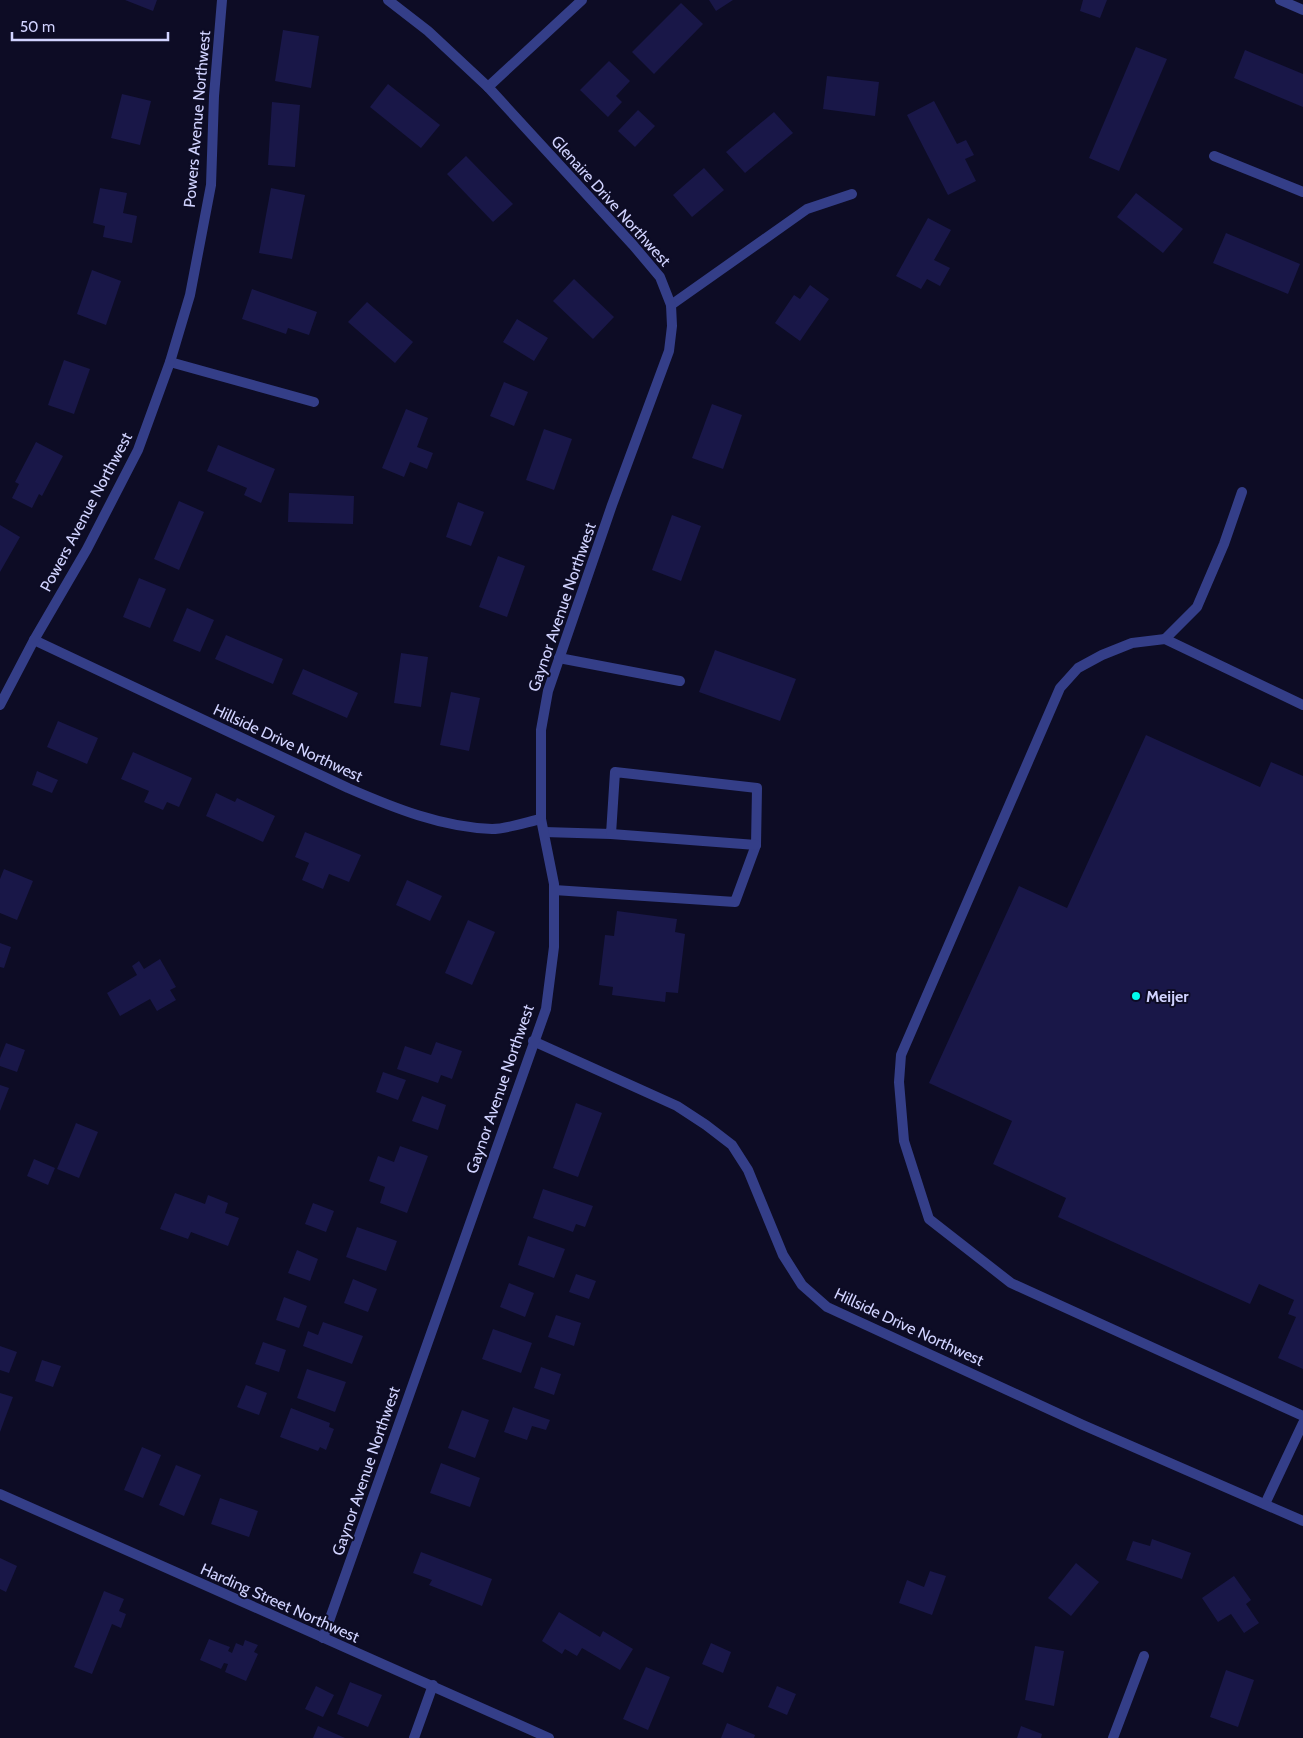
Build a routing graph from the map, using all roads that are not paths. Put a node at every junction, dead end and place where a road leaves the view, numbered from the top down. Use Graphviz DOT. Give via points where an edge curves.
graph roads {
  1 [pos="222,0"];
  2 [pos="388,0"];
  3 [pos="582,0"];
  4 [pos="1280,0"];
  5 [pos="1303,10"];
  6 [pos="488,87"];
  7 [pos="1214,156"];
  8 [pos="1303,192"];
  9 [pos="852,194"];
  10 [pos="671,304"];
  11 [pos="170,362"];
  12 [pos="314,402"];
  13 [pos="1242,492"];
  14 [pos="612,505"];
  15 [pos="1166,639"];
  16 [pos="34,640"];
  17 [pos="559,658"];
  18 [pos="680,681"];
  19 [pos="0,705"];
  20 [pos="1303,705"];
  21 [pos="542,819"];
  22 [pos="544,832"];
  23 [pos="611,834"];
  24 [pos="756,845"];
  25 [pos="554,890"];
  26 [pos="533,1041"];
  27 [pos="1303,1416"];
  28 [pos="1303,1424"];
  29 [pos="0,1494"];
  30 [pos="1265,1504"];
  31 [pos="1303,1521"];
  32 [pos="323,1638"];
  33 [pos="1144,1656"];
  34 [pos="433,1685"];
  35 [pos="414,1738"];
  36 [pos="549,1738"];
  37 [pos="1113,1738"];
  1 -- 11 [label="street, Powers Avenue Northwest" via="210,185 190,295"];
  2 -- 6 [label="street, Glenaire Drive Northwest" via="428,31"];
  3 -- 6 [label="street"];
  4 -- 5 [label="street"];
  6 -- 10 [label="street, Glenaire Drive Northwest" via="660,276"];
  7 -- 8 [label="street"];
  9 -- 10 [label="street" via="807,209"];
  10 -- 14 [label="street, Glenaire Drive Northwest" via="669,350"];
  11 -- 12 [label="street"];
  11 -- 16 [label="street, Powers Avenue Northwest" via="138,450 87,549"];
  13 -- 15 [label="street" via="1198,607"];
  14 -- 17 [label="street, Gaynor Avenue Northwest"];
  15 -- 20 [label="street"];
  15 -- 27 [label="street" via="1132,643 1102,655 1078,668 1060,688 901,1055 899,1082 904,1141 928,1219 1011,1283"];
  16 -- 19 [label="street, Powers Avenue Northwest"];
  16 -- 21 [label="street, Hillside Drive Northwest" via="396,809 442,823 494,829"];
  17 -- 18 [label="street"];
  17 -- 21 [label="street, Gaynor Avenue Northwest" via="548,691 541,730"];
  21 -- 22 [label="street, Gaynor Avenue Northwest"];
  22 -- 23 [label="street"];
  22 -- 25 [label="street, Gaynor Avenue Northwest"];
  23 -- 24 [label="street"];
  23 -- 24 [label="street" via="615,772 757,788"];
  24 -- 25 [label="street" via="735,902"];
  25 -- 26 [label="street, Gaynor Avenue Northwest" via="554,947 546,1009"];
  26 -- 30 [label="street, Hillside Drive Northwest" via="676,1106 732,1145 748,1170 783,1255 802,1285 827,1307"];
  26 -- 32 [label="street, Gaynor Avenue Northwest"];
  28 -- 30 [label="street"];
  29 -- 32 [label="street, Harding Street Northwest"];
  30 -- 31 [label="street, Hillside Drive Northwest"];
  32 -- 34 [label="street, Harding Street Northwest"];
  33 -- 37 [label="street"];
  34 -- 35 [label="street"];
  34 -- 36 [label="street, Harding Street Northwest"];
}
